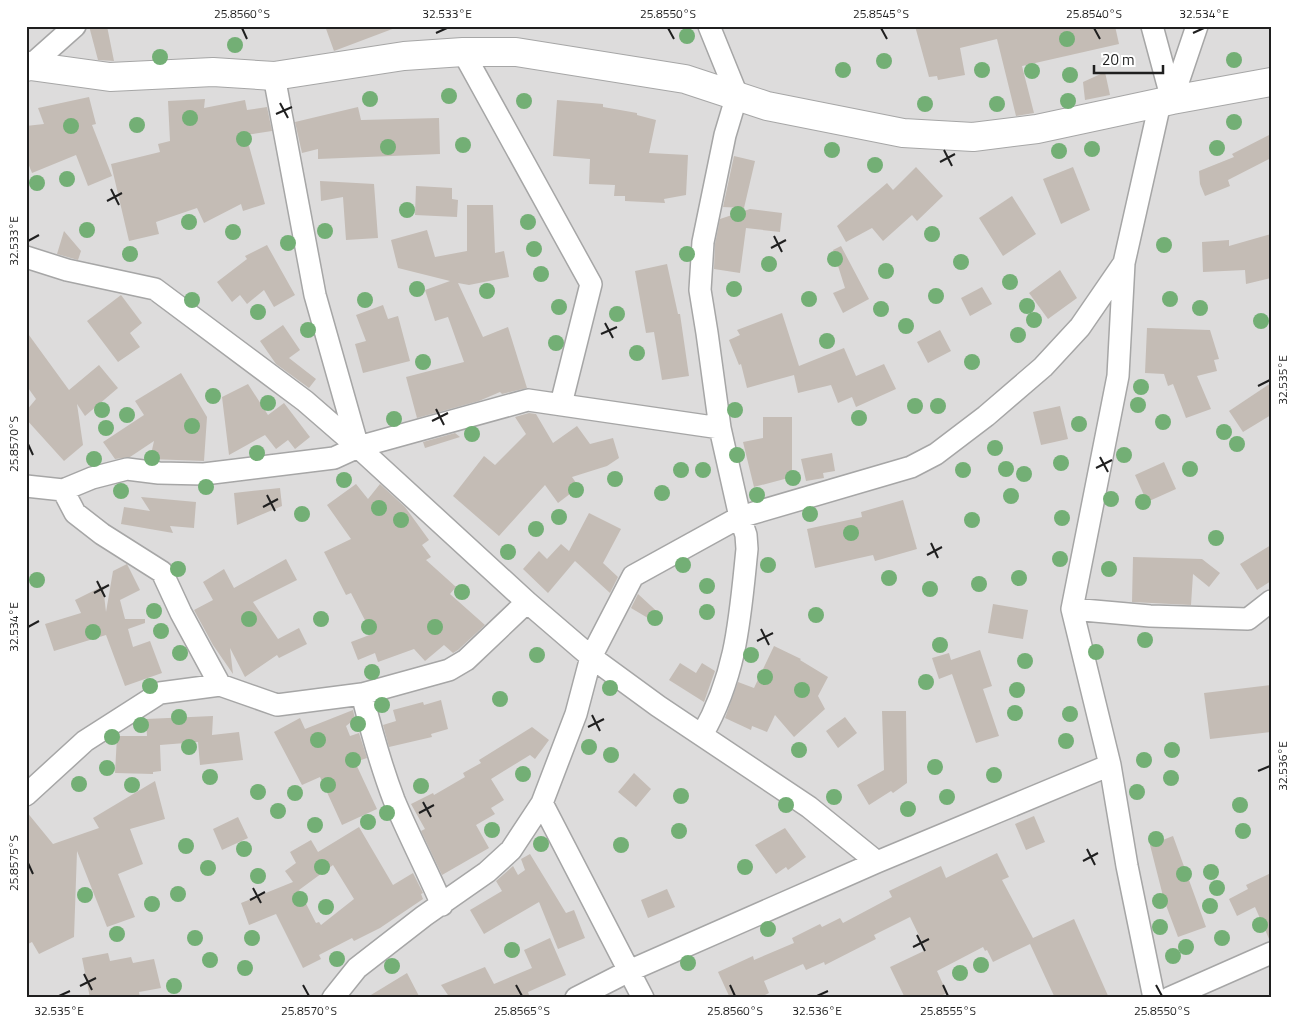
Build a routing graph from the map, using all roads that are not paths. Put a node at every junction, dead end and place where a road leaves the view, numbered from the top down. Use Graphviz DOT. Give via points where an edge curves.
graph roads {
  1 [pos="75,26"];
  2 [pos="709,26"];
  3 [pos="1152,26"];
  4 [pos="1197,26"];
  5 [pos="463,52"];
  6 [pos="28,66"];
  7 [pos="274,76"];
  8 [pos="1271,82"];
  9 [pos="737,95"];
  10 [pos="1166,101"];
  11 [pos="26,257"];
  12 [pos="1124,263"];
  13 [pos="561,404"];
  14 [pos="720,428"];
  15 [pos="358,447"];
  16 [pos="26,486"];
  17 [pos="63,490"];
  18 [pos="740,517"];
  19 [pos="1271,601"];
  20 [pos="527,602"];
  21 [pos="1072,609"];
  22 [pos="591,657"];
  23 [pos="220,685"];
  24 [pos="362,694"];
  25 [pos="702,735"];
  26 [pos="1110,765"];
  27 [pos="26,794"];
  28 [pos="542,803"];
  29 [pos="877,862"];
  30 [pos="442,905"];
  31 [pos="1271,953"];
  32 [pos="629,972"];
  33 [pos="333,998"];
  34 [pos="576,998"];
  35 [pos="643,998"];
  36 [pos="1154,998"];
  37 [pos="1169,998"];
  1 -- 6 [label="street"];
  2 -- 9 [label="street"];
  3 -- 10 [label="street"];
  4 -- 10 [label="street"];
  5 -- 7 [label="street" via="404,56"];
  5 -- 9 [label="street" via="516,52 685,80"];
  5 -- 13 [label="street" via="591,284"];
  6 -- 7 [label="street" via="110,77 213,72"];
  7 -- 15 [label="street" via="315,295"];
  8 -- 10 [label="street"];
  9 -- 10 [label="street" via="767,106 903,133 973,137 1037,129"];
  9 -- 14 [label="street" via="725,135 703,242 700,290"];
  10 -- 12 [label="street"];
  11 -- 15 [label="street" via="68,270 155,289 305,401"];
  12 -- 18 [label="street" via="1080,327 1043,367 936,454 911,467"];
  12 -- 21 [label="street" via="1118,376"];
  13 -- 14 [label="street"];
  13 -- 15 [label="street" via="528,400"];
  14 -- 18 [label="street"];
  15 -- 17 [label="street" via="334,458 204,474 127,469"];
  15 -- 20 [label="street"];
  16 -- 17 [label="street"];
  17 -- 23 [label="street" via="75,513 162,572"];
  18 -- 22 [label="street" via="633,576"];
  18 -- 25 [label="street" via="747,549 734,653 714,714"];
  19 -- 21 [label="street" via="1248,620"];
  20 -- 22 [label="street"];
  20 -- 24 [label="street" via="466,660 449,670"];
  21 -- 26 [label="street"];
  22 -- 25 [label="street"];
  22 -- 28 [label="street" via="576,714"];
  23 -- 24 [label="street" via="277,705"];
  23 -- 27 [label="street" via="160,694 85,741"];
  24 -- 30 [label="street" via="395,801"];
  25 -- 29 [label="street" via="808,807"];
  26 -- 29 [label="street"];
  26 -- 36 [label="street"];
  28 -- 30 [label="street" via="511,850"];
  28 -- 32 [label="street"];
  29 -- 32 [label="street"];
  30 -- 33 [label="street" via="357,968"];
  31 -- 37 [label="street"];
  32 -- 34 [label="street"];
  32 -- 35 [label="street"];
}
